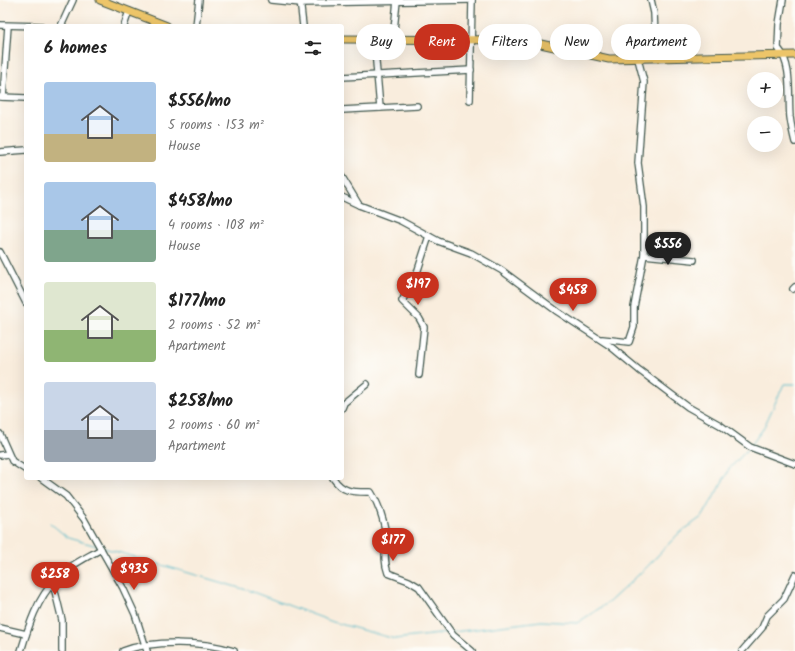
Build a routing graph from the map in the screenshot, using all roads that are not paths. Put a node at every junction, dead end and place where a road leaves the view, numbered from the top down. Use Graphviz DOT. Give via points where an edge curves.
graph roads {
  1 [pos="73,0"];
  2 [pos="100,0"];
  3 [pos="199,0"];
  4 [pos="271,0"];
  5 [pos="472,0"];
  6 [pos="651,0"];
  7 [pos="783,0"];
  8 [pos="300,1"];
  9 [pos="397,1"];
  10 [pos="128,11"];
  11 [pos="62,24"];
  12 [pos="125,24"];
  13 [pos="163,24"];
  14 [pos="196,24"];
  15 [pos="303,24"];
  16 [pos="395,24"];
  17 [pos="654,24"];
  18 [pos="0,25"];
  19 [pos="8,26"];
  20 [pos="24,26"];
  21 [pos="344,39"];
  22 [pos="356,39"];
  23 [pos="406,39"];
  24 [pos="472,40"];
  25 [pos="784,55"];
  26 [pos="795,55"];
  27 [pos="701,57"];
  28 [pos="611,59"];
  29 [pos="376,60"];
  30 [pos="638,60"];
  31 [pos="471,70"];
  32 [pos="377,75"];
  33 [pos="344,77"];
  34 [pos="2,97"];
  35 [pos="24,98"];
  36 [pos="470,100"];
  37 [pos="417,106"];
  38 [pos="380,108"];
  39 [pos="344,110"];
  40 [pos="795,142"];
  41 [pos="24,150"];
  42 [pos="0,152"];
  43 [pos="344,180"];
  44 [pos="344,198"];
  45 [pos="359,205"];
  46 [pos="429,236"];
  47 [pos="0,252"];
  48 [pos="644,254"];
  49 [pos="694,260"];
  50 [pos="24,299"];
  51 [pos="600,339"];
  52 [pos="419,375"];
  53 [pos="367,384"];
  54 [pos="344,403"];
  55 [pos="0,434"];
  56 [pos="8,454"];
  57 [pos="0,455"];
  58 [pos="795,464"];
  59 [pos="24,469"];
  60 [pos="45,480"];
  61 [pos="334,480"];
  62 [pos="101,549"];
  63 [pos="795,575"];
  64 [pos="53,583"];
  65 [pos="0,628"];
  66 [pos="26,634"];
  67 [pos="146,648"];
  68 [pos="21,651"];
  69 [pos="62,651"];
  70 [pos="123,651"];
  71 [pos="234,651"];
  72 [pos="472,651"];
  73 [pos="742,651"];
  1 -- 11 [label="street"];
  2 -- 10 [label="main road"];
  3 -- 14 [label="street"];
  4 -- 8 [label="street"];
  5 -- 9 [label="street"];
  5 -- 24 [label="street"];
  6 -- 17 [label="street"];
  7 -- 25 [label="street" via="778,48"];
  8 -- 9 [label="street"];
  8 -- 15 [label="street"];
  9 -- 16 [label="street"];
  10 -- 12 [label="street"];
  10 -- 13 [label="main road"];
  18 -- 19 [label="street"];
  19 -- 20 [label="street"];
  19 -- 34 [label="street"];
  21 -- 22 [label="main road"];
  23 -- 24 [label="main road"];
  24 -- 28 [label="main road" via="527,41"];
  24 -- 31 [label="street"];
  25 -- 26 [label="main road"];
  25 -- 27 [label="main road"];
  25 -- 40 [label="street"];
  29 -- 32 [label="street"];
  30 -- 48 [label="street" via="644,82 638,163 644,207"];
  31 -- 32 [label="street"];
  31 -- 36 [label="street"];
  32 -- 33 [label="street"];
  32 -- 38 [label="street"];
  34 -- 35 [label="street"];
  37 -- 38 [label="street"];
  38 -- 39 [label="street"];
  41 -- 42 [label="street"];
  43 -- 45 [label="street"];
  44 -- 45 [label="street"];
  45 -- 46 [label="street" via="401,221"];
  46 -- 51 [label="street" via="471,253 501,270"];
  46 -- 52 [label="street" via="416,276 402,301 424,327"];
  47 -- 50 [label="street"];
  48 -- 49 [label="street"];
  48 -- 51 [label="street" via="634,307 634,327 629,342"];
  51 -- 58 [label="street" via="688,407 720,425 750,447"];
  53 -- 54 [label="street"];
  55 -- 56 [label="street"];
  56 -- 57 [label="street"];
  56 -- 59 [label="street" via="12,461"];
  60 -- 62 [label="street" via="66,496 84,518"];
  61 -- 72 [label="street" via="340,488 371,492 382,516 386,536 384,564 388,573 419,587 453,635"];
  62 -- 64 [label="street"];
  62 -- 67 [label="street" via="123,588"];
  63 -- 73 [label="street" via="784,599 767,616 762,628"];
  64 -- 66 [label="street" via="32,616"];
  64 -- 69 [label="street" via="62,620"];
  65 -- 66 [label="street"];
  66 -- 68 [label="street"];
  67 -- 70 [label="street"];
  67 -- 71 [label="street" via="197,644"];
}
